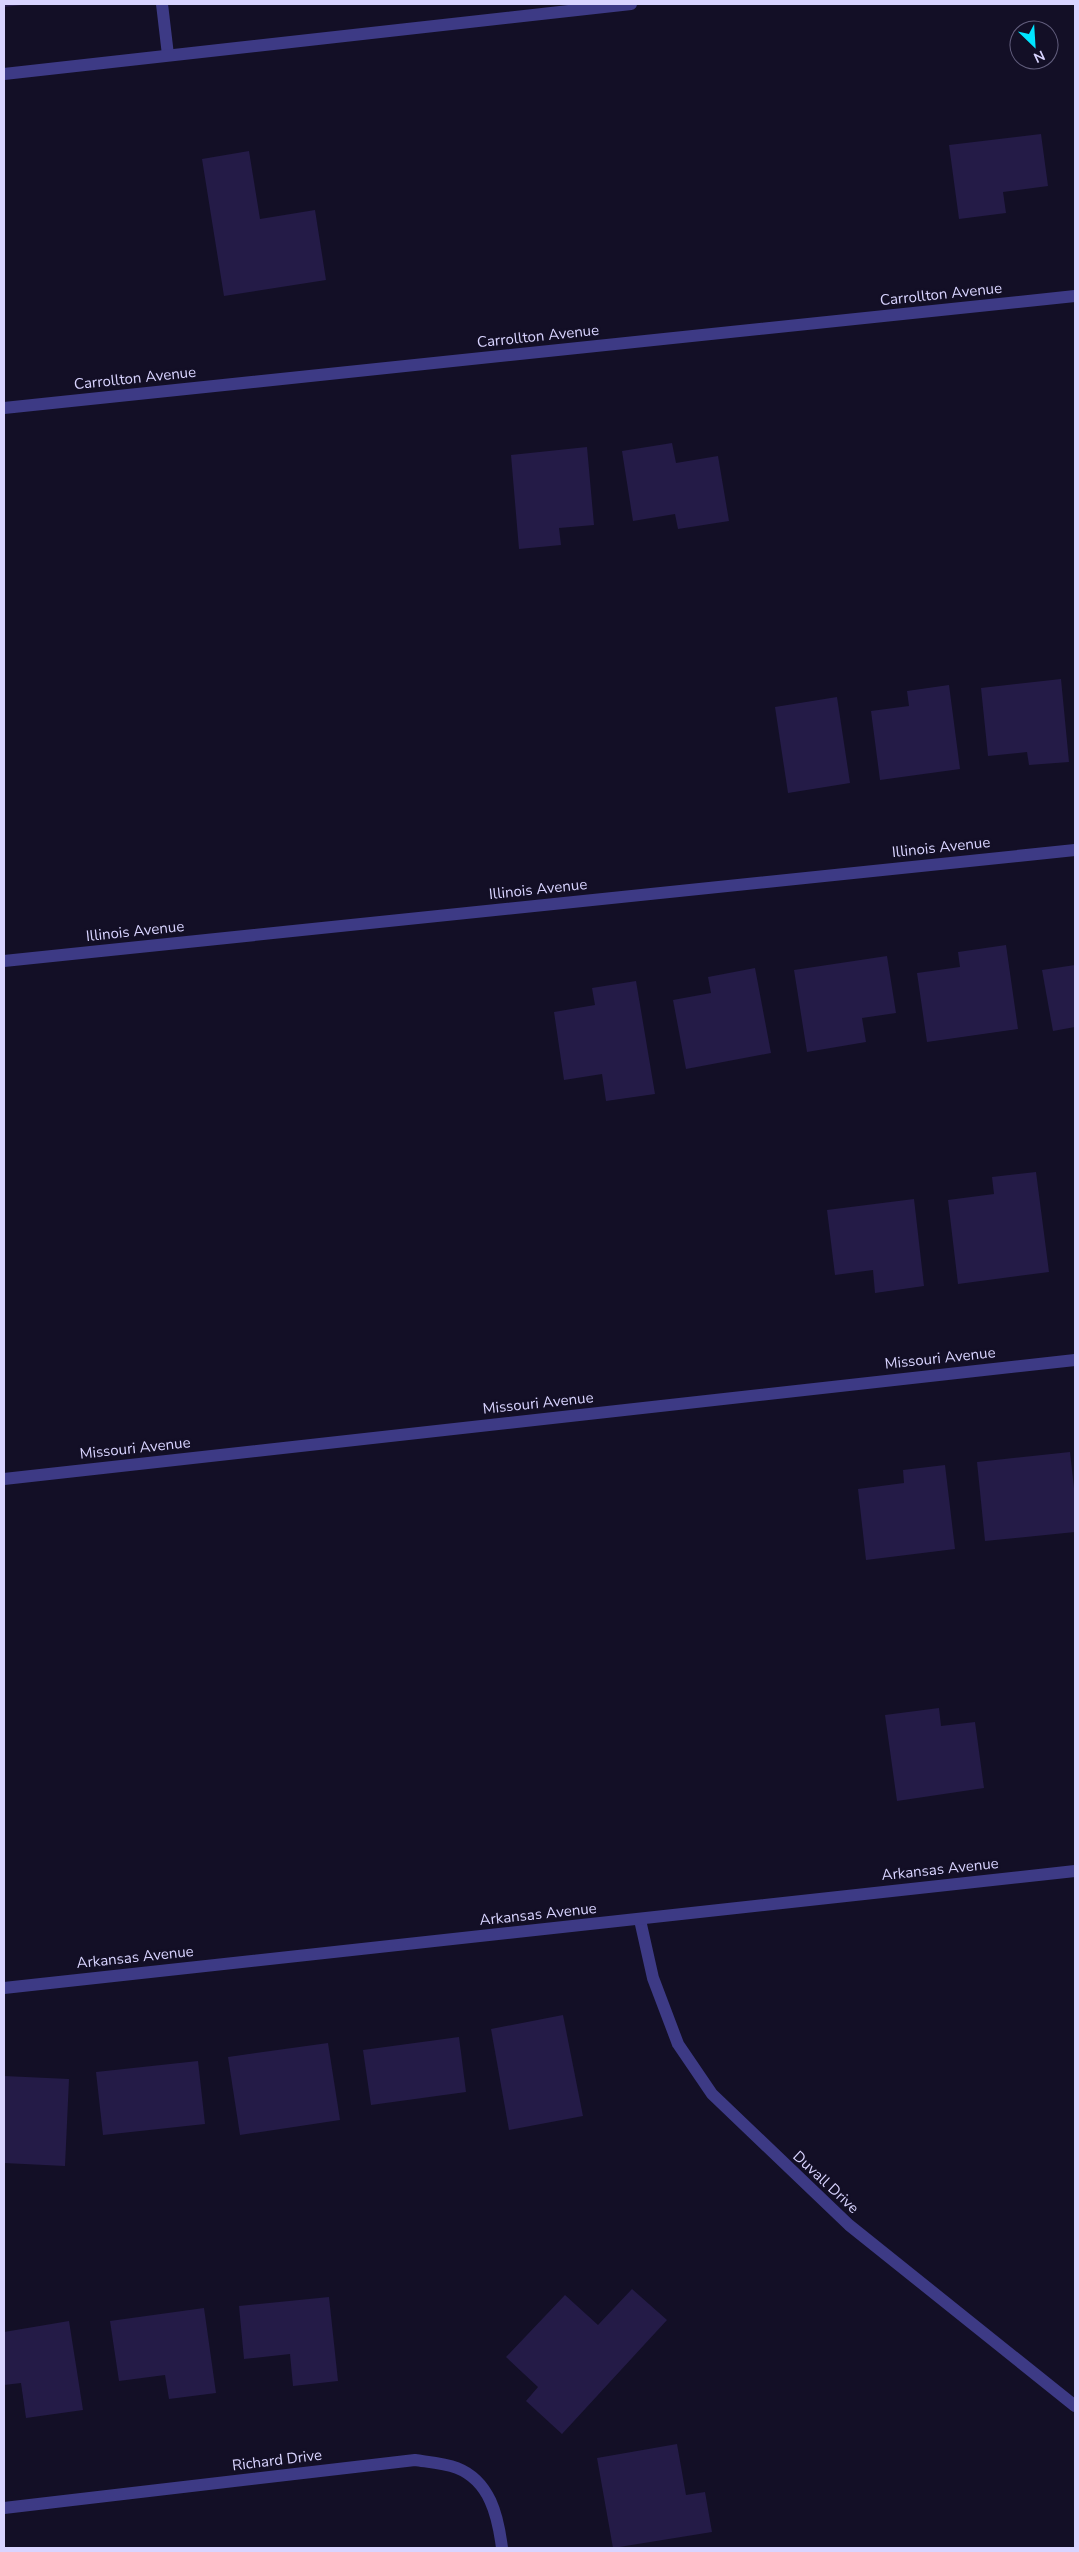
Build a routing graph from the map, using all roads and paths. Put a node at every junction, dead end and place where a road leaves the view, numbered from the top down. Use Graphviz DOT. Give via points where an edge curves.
graph roads {
  1 [pos="162,4"];
  2 [pos="631,4"];
  3 [pos="168,55"];
  4 [pos="4,74"];
  5 [pos="1075,296"];
  6 [pos="4,408"];
  7 [pos="1075,850"];
  8 [pos="4,961"];
  9 [pos="1075,1360"];
  10 [pos="4,1479"];
  11 [pos="1075,1871"];
  12 [pos="640,1920"];
  13 [pos="4,1988"];
  14 [pos="1075,2406"];
  15 [pos="4,2508"];
  16 [pos="502,2548"];
  1 -- 3 [label="street"];
  2 -- 3 [label="street"];
  3 -- 4 [label="street"];
  5 -- 6 [label="street, Carrollton Avenue"];
  7 -- 8 [label="street, Illinois Avenue"];
  9 -- 10 [label="street, Missouri Avenue"];
  11 -- 12 [label="street, Arkansas Avenue"];
  12 -- 13 [label="street, Arkansas Avenue"];
  12 -- 14 [label="street, Duvall Drive" via="653,1978 678,2044 712,2094 848,2226"];
  15 -- 16 [label="street, Richard Drive" via="415,2460 456,2468 475,2477 496,2513"];
}
